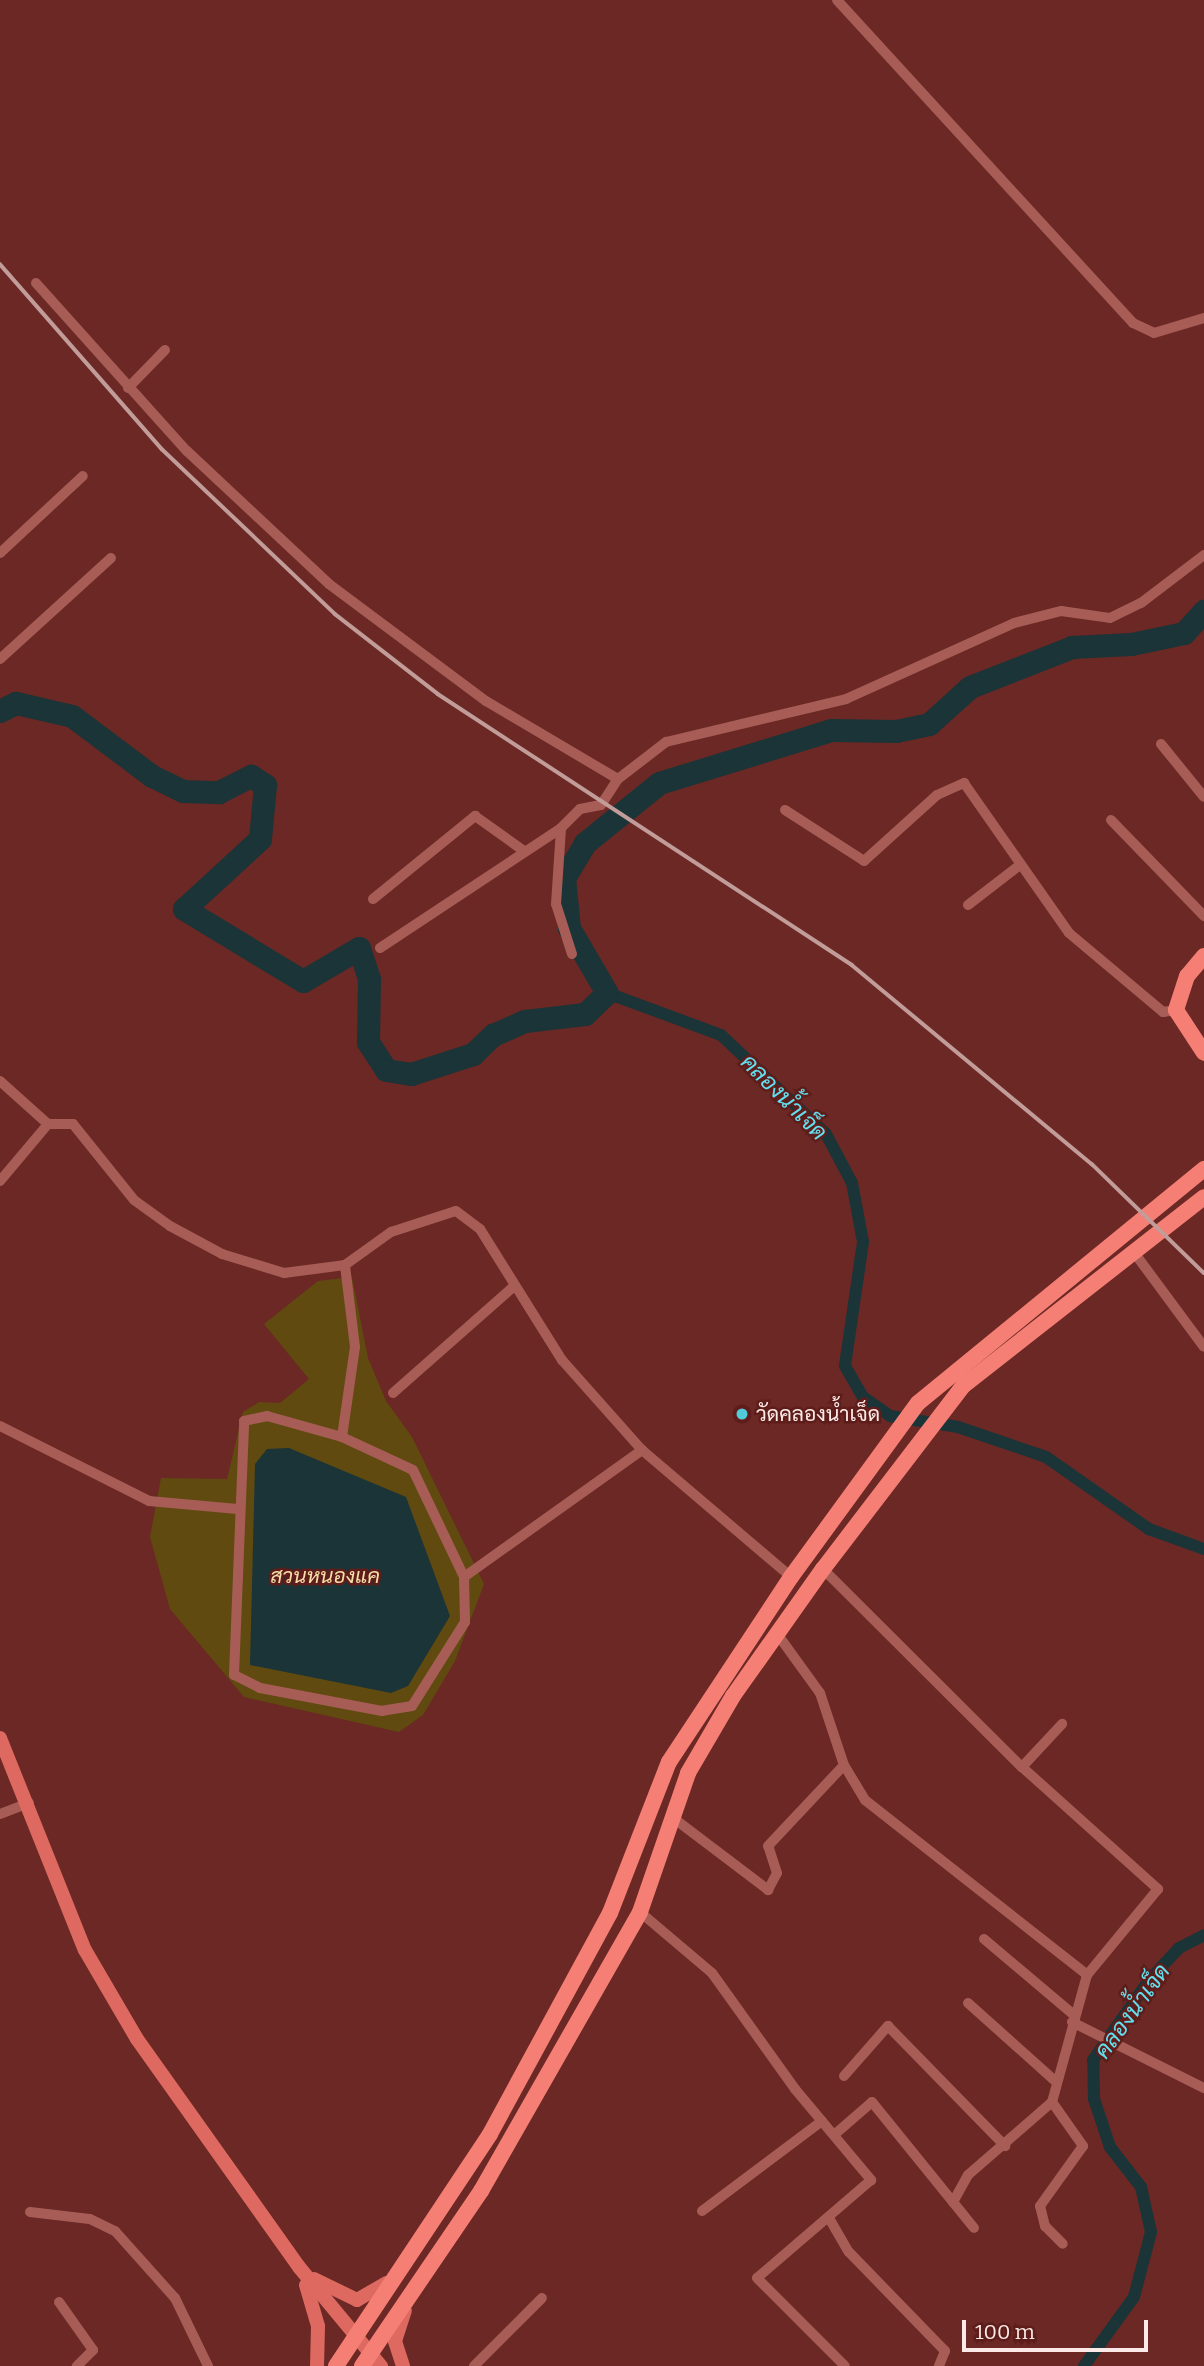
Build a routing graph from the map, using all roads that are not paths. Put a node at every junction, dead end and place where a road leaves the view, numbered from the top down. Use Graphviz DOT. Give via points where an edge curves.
graph roads {
  1 [pos="837,0"];
  2 [pos="36,283"];
  3 [pos="1204,318"];
  4 [pos="166,350"];
  5 [pos="128,388"];
  6 [pos="83,476"];
  7 [pos="0,554"];
  8 [pos="1204,555"];
  9 [pos="111,558"];
  10 [pos="0,659"];
  11 [pos="1161,744"];
  12 [pos="618,779"];
  13 [pos="1204,797"];
  14 [pos="785,810"];
  15 [pos="1111,820"];
  16 [pos="561,828"];
  17 [pos="524,851"];
  18 [pos="1020,865"];
  19 [pos="373,899"];
  20 [pos="968,905"];
  21 [pos="1204,916"];
  22 [pos="380,948"];
  23 [pos="572,954"];
  24 [pos="1204,956"];
  25 [pos="1176,1010"];
  26 [pos="1204,1053"];
  27 [pos="0,1081"];
  28 [pos="48,1124"];
  29 [pos="1204,1169"];
  30 [pos="0,1181"];
  31 [pos="1204,1197"];
  32 [pos="1133,1251"];
  33 [pos="345,1265"];
  34 [pos="512,1288"];
  35 [pos="1204,1347"];
  36 [pos="393,1393"];
  37 [pos="0,1426"];
  38 [pos="342,1437"];
  39 [pos="642,1450"];
  40 [pos="238,1509"];
  41 [pos="823,1569"];
  42 [pos="464,1577"];
  43 [pos="791,1577"];
  44 [pos="778,1634"];
  45 [pos="1062,1724"];
  46 [pos="0,1738"];
  47 [pos="844,1765"];
  48 [pos="1023,1767"];
  49 [pos="29,1803"];
  50 [pos="0,1814"];
  51 [pos="672,1817"];
  52 [pos="640,1912"];
  53 [pos="984,1939"];
  54 [pos="1087,1975"];
  55 [pos="968,2003"];
  56 [pos="1073,2018"];
  57 [pos="844,2076"];
  58 [pos="1054,2080"];
  59 [pos="1204,2088"];
  60 [pos="1052,2102"];
  61 [pos="822,2121"];
  62 [pos="834,2135"];
  63 [pos="1005,2146"];
  64 [pos="953,2202"];
  65 [pos="702,2211"];
  66 [pos="30,2213"];
  67 [pos="828,2218"];
  68 [pos="974,2228"];
  69 [pos="1063,2244"];
  70 [pos="299,2267"];
  71 [pos="398,2272"];
  72 [pos="425,2272"];
  73 [pos="542,2298"];
  74 [pos="59,2302"];
  75 [pos="354,2338"];
  76 [pos="365,2360"];
  77 [pos="941,2364"];
  78 [pos="77,2366"];
  79 [pos="208,2366"];
  80 [pos="317,2366"];
  81 [pos="336,2366"];
  82 [pos="382,2366"];
  83 [pos="403,2366"];
  84 [pos="474,2366"];
  85 [pos="845,2366"];
  1 -- 3 [label="street" via="1133,323 1154,333"];
  2 -- 5 [label="street"];
  4 -- 5 [label="street"];
  5 -- 12 [label="street" via="233,496 361,611 486,701"];
  6 -- 7 [label="street"];
  8 -- 12 [label="street" via="1141,603 1110,618 1061,611 1014,623 846,699 666,742"];
  9 -- 10 [label="street"];
  11 -- 13 [label="street"];
  12 -- 16 [label="street" via="601,805 580,809"];
  14 -- 18 [label="street" via="864,861 937,795 964,783"];
  15 -- 21 [label="street"];
  16 -- 17 [label="street"];
  16 -- 23 [label="street" via="556,904"];
  17 -- 19 [label="street" via="475,816"];
  17 -- 22 [label="street"];
  18 -- 20 [label="street"];
  18 -- 25 [label="street" via="1069,933 1163,1012"];
  24 -- 25 [label="main road" via="1187,976"];
  25 -- 26 [label="main road"];
  27 -- 28 [label="street"];
  28 -- 30 [label="street"];
  28 -- 33 [label="street" via="73,1124 134,1200 222,1254 284,1273"];
  29 -- 43 [label="main road" via="918,1403"];
  31 -- 32 [label="main road"];
  32 -- 35 [label="street"];
  32 -- 41 [label="main road" via="963,1387"];
  33 -- 34 [label="street" via="391,1232 456,1211 480,1229"];
  33 -- 38 [label="street" via="355,1347"];
  34 -- 36 [label="street"];
  34 -- 39 [label="street" via="562,1360"];
  37 -- 40 [label="street" via="149,1501"];
  38 -- 40 [label="street" via="267,1416 244,1421"];
  38 -- 42 [label="street" via="412,1470"];
  39 -- 42 [label="street"];
  39 -- 43 [label="street"];
  40 -- 42 [label="street" via="234,1675 260,1688 382,1711 412,1706 465,1622"];
  41 -- 44 [label="main road"];
  41 -- 48 [label="street"];
  43 -- 71 [label="main road" via="669,1762 610,1913 490,2134"];
  44 -- 47 [label="street" via="820,1693"];
  44 -- 51 [label="main road" via="695,1762"];
  45 -- 48 [label="street"];
  46 -- 49 [label="street"];
  47 -- 51 [label="street" via="768,1846 777,1873 768,1891 759,1890"];
  47 -- 54 [label="street" via="865,1800 898,1832"];
  48 -- 54 [label="street" via="1158,1889"];
  49 -- 50 [label="street"];
  49 -- 70 [label="street" via="98,1972 137,2039"];
  51 -- 52 [label="main road"];
  52 -- 61 [label="street" via="712,1973"];
  52 -- 72 [label="main road" via="481,2191"];
  53 -- 56 [label="street"];
  54 -- 56 [label="street"];
  55 -- 58 [label="street"];
  56 -- 58 [label="street"];
  56 -- 59 [label="street" via="1139,2060"];
  57 -- 63 [label="street" via="888,2026"];
  58 -- 60 [label="street"];
  60 -- 63 [label="street"];
  60 -- 69 [label="street" via="1083,2146 1040,2206 1045,2226"];
  61 -- 62 [label="street"];
  61 -- 65 [label="street"];
  62 -- 64 [label="street" via="872,2102"];
  62 -- 67 [label="street" via="871,2180"];
  63 -- 64 [label="street" via="968,2175"];
  64 -- 68 [label="street"];
  66 -- 79 [label="street" via="90,2219 115,2231 175,2298"];
  67 -- 77 [label="street" via="849,2252 945,2351"];
  67 -- 85 [label="street" via="757,2278"];
  70 -- 71 [label="street" via="323,2287 357,2300 379,2291"];
  70 -- 75 [label="street"];
  70 -- 80 [label="street" via="316,2314"];
  71 -- 75 [label="main road"];
  72 -- 76 [label="main road"];
  72 -- 83 [label="street" via="399,2323 396,2341"];
  73 -- 84 [label="street"];
  74 -- 78 [label="street" via="93,2350"];
  75 -- 76 [label="street"];
  75 -- 81 [label="main road"];
  76 -- 82 [label="street"];
}
